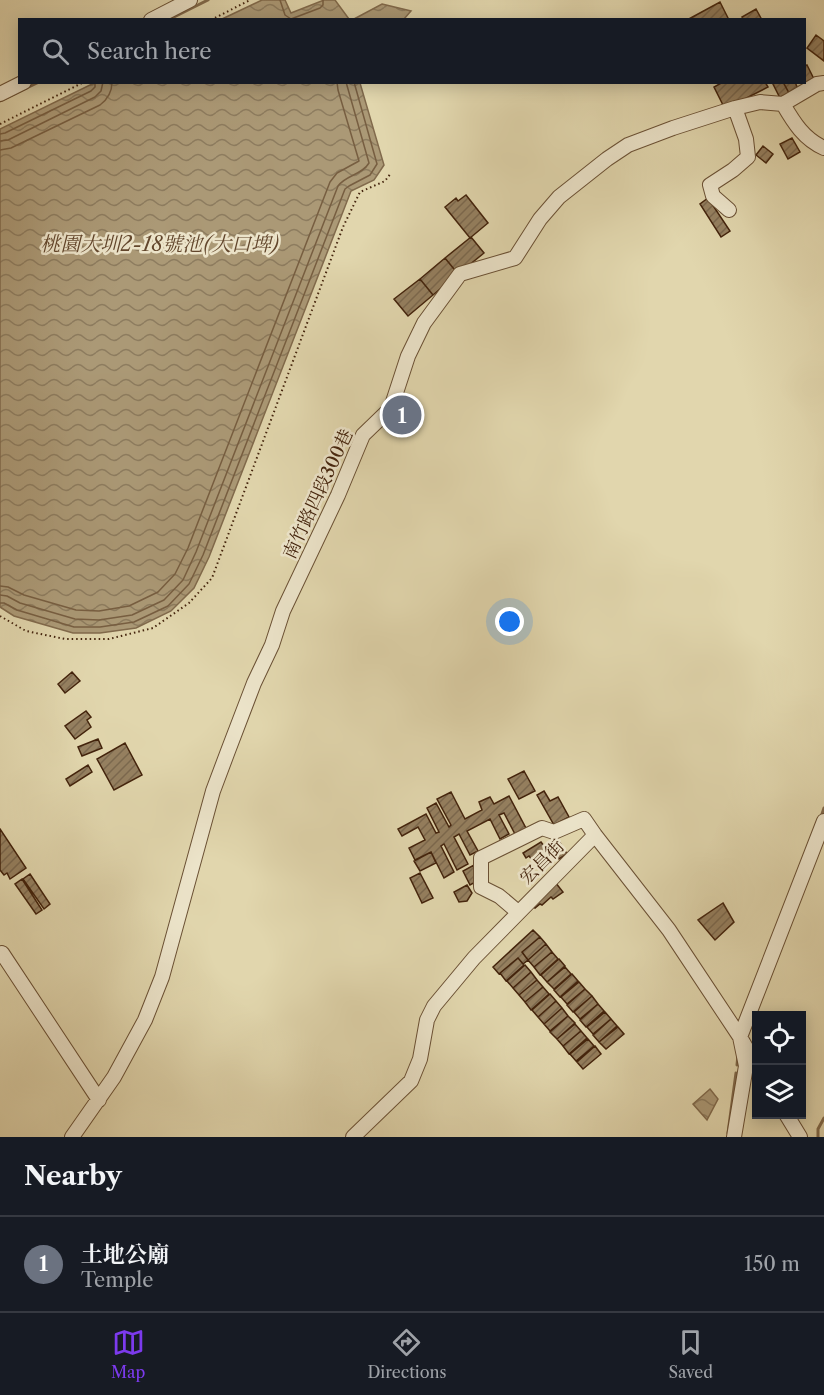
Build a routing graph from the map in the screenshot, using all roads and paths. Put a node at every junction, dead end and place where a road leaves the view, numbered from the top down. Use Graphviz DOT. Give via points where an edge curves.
graph roads {
  1 [pos="190,0"];
  2 [pos="250,0"];
  3 [pos="155,18"];
  4 [pos="215,18"];
  5 [pos="824,83"];
  6 [pos="20,84"];
  7 [pos="80,84"];
  8 [pos="0,94"];
  9 [pos="783,104"];
  10 [pos="735,108"];
  11 [pos="0,124"];
  12 [pos="824,148"];
  13 [pos="391,173"];
  14 [pos="729,210"];
  15 [pos="0,616"];
  16 [pos="824,821"];
  17 [pos="595,835"];
  18 [pos="518,912"];
  19 [pos="1,953"];
  20 [pos="740,1037"];
  21 [pos="752,1058"];
  22 [pos="99,1100"];
  23 [pos="789,1119"];
  24 [pos="734,1136"];
  25 [pos="72,1137"];
  26 [pos="353,1137"];
  27 [pos="800,1137"];
  1 -- 3 [label="street"];
  2 -- 4 [label="path"];
  5 -- 9 [label="street"];
  6 -- 8 [label="street"];
  7 -- 11 [label="path"];
  9 -- 10 [label="street, 南竹路四段300巷" via="760,102"];
  9 -- 12 [label="street" via="804,136"];
  10 -- 14 [label="street" via="748,157 710,185 713,196"];
  10 -- 22 [label="street, 南竹路四段300巷" via="628,145 607,159 559,197 515,258 460,274 424,323 405,363 391,408 363,435 284,611 213,791 162,977 145,1020"];
  13 -- 15 [label="path" via="385,181 360,192 343,227 212,578 189,603 153,628 109,639 65,639 26,631"];
  16 -- 20 [label="street"];
  17 -- 18 [label="street, 宏昌街"];
  17 -- 18 [label="street" via="584,819 554,832 542,828 481,858 482,887"];
  17 -- 20 [label="street" via="669,930"];
  18 -- 26 [label="street, 宏昌街" via="434,1006 411,1081"];
  19 -- 22 [label="street"];
  20 -- 21 [label="street"];
  20 -- 24 [label="street" via="746,1066"];
  22 -- 25 [label="street, 南竹路四段300巷"];
  23 -- 27 [label="street"];
}
